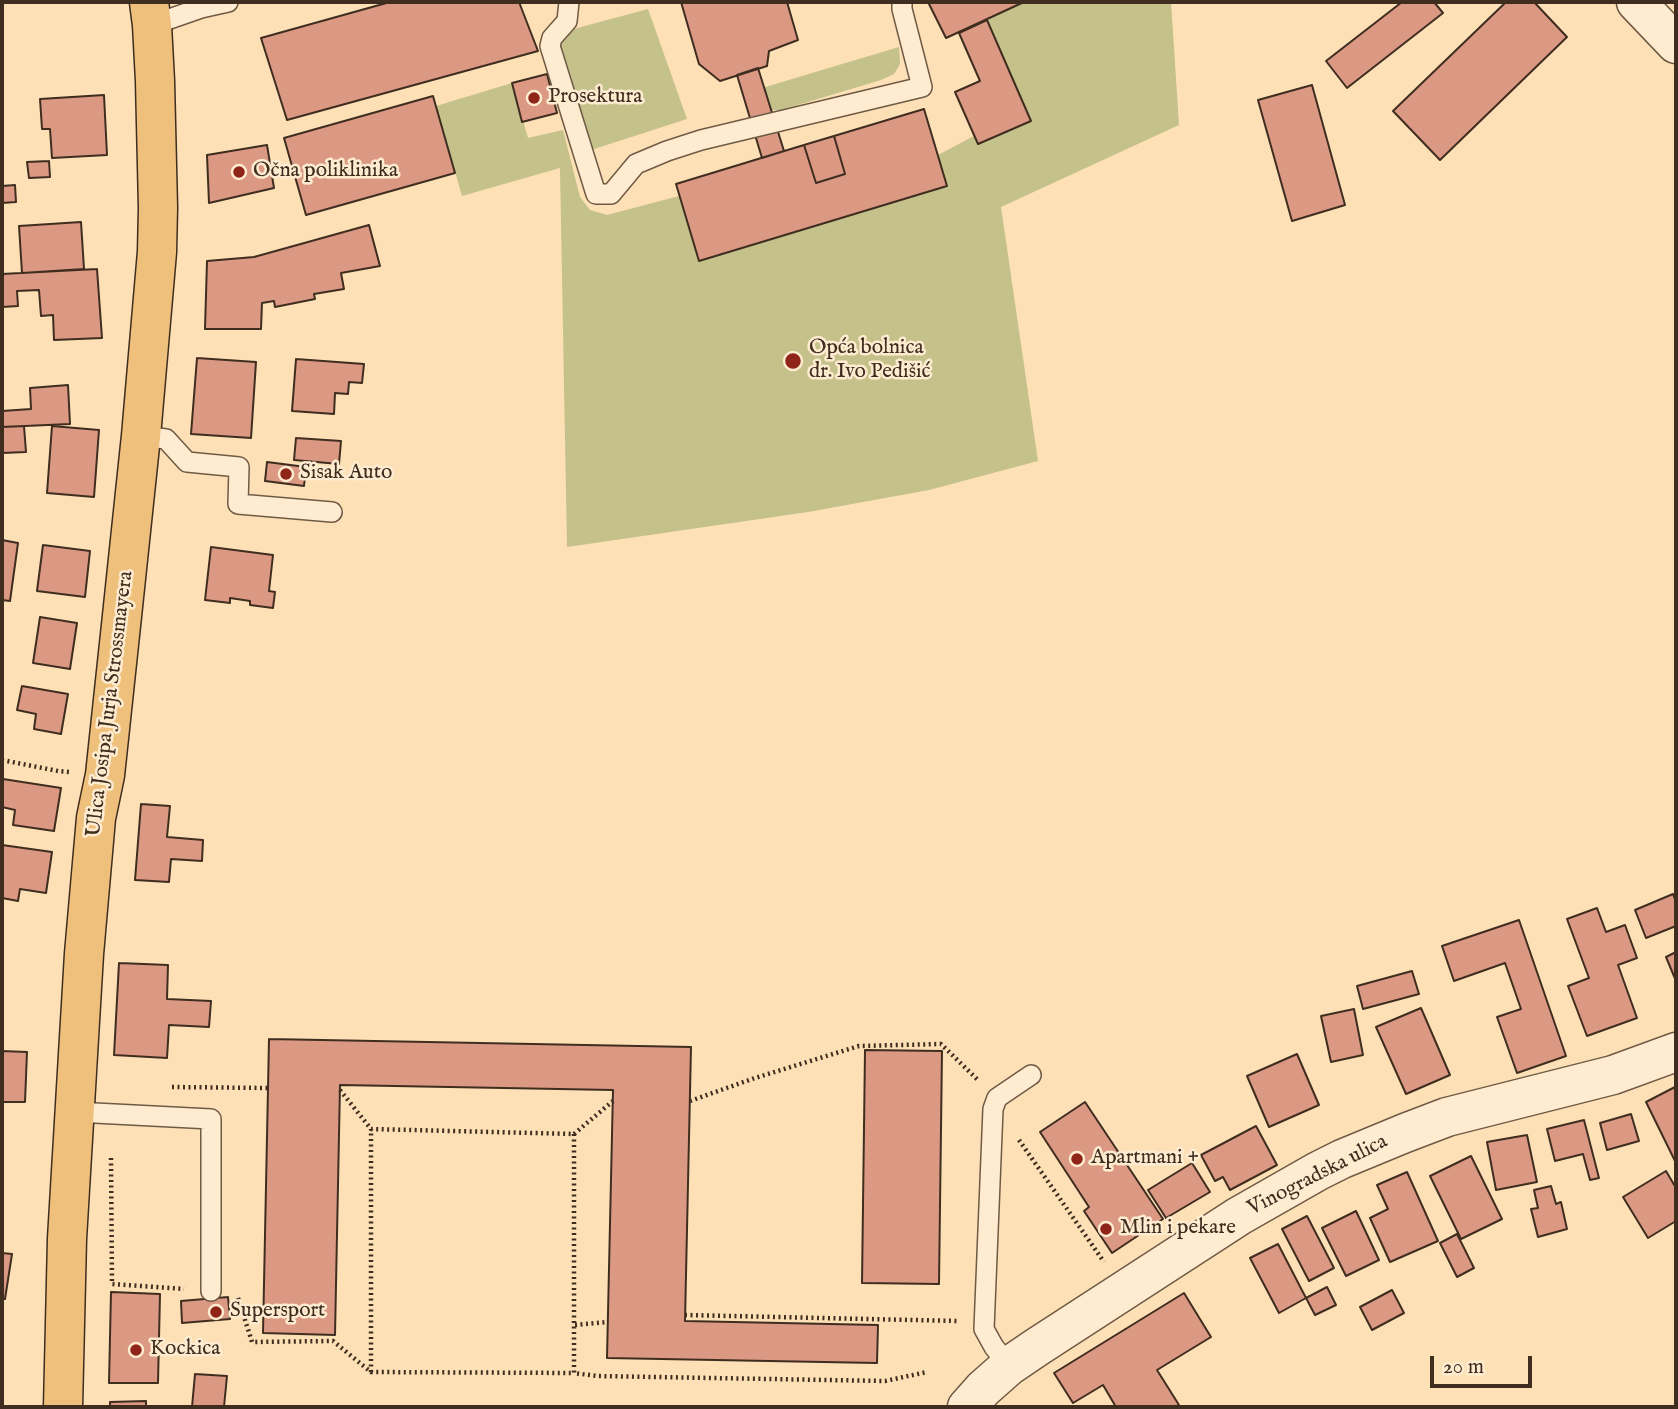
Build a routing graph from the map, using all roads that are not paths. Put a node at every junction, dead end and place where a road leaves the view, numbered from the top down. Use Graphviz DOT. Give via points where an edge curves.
graph roads {
  1 [pos="228,2"];
  2 [pos="569,2"];
  3 [pos="902,2"];
  4 [pos="1636,2"];
  5 [pos="151,13"];
  6 [pos="1676,44"];
  7 [pos="141,436"];
  8 [pos="332,512"];
  9 [pos="1676,1052"];
  10 [pos="1031,1075"];
  11 [pos="93,1112"];
  12 [pos="211,1291"];
  13 [pos="1009,1366"];
  14 [pos="63,1407"];
  15 [pos="967,1407"];
  1 -- 5 [label="lane"];
  2 -- 3 [label="lane" via="567,21 550,46 596,194 611,194 636,164 667,151 922,87"];
  4 -- 6 [label="street"];
  5 -- 7 [label="main road, Ulica Josipa Jurja Strossmayera" via="157,241"];
  7 -- 8 [label="lane" via="166,439 187,462 240,467 239,504"];
  7 -- 11 [label="main road, Ulica Josipa Jurja Strossmayera" via="84,954"];
  9 -- 13 [label="street, Vinogradska ulica" via="1612,1075 1447,1117 1342,1159 1239,1216"];
  10 -- 13 [label="lane" via="998,1098 993,1109 984,1329"];
  11 -- 12 [label="lane" via="211,1119"];
  11 -- 14 [label="main road, Ulica Josipa Jurja Strossmayera" via="67,1239"];
  13 -- 15 [label="street, Vinogradska ulica"];
}
